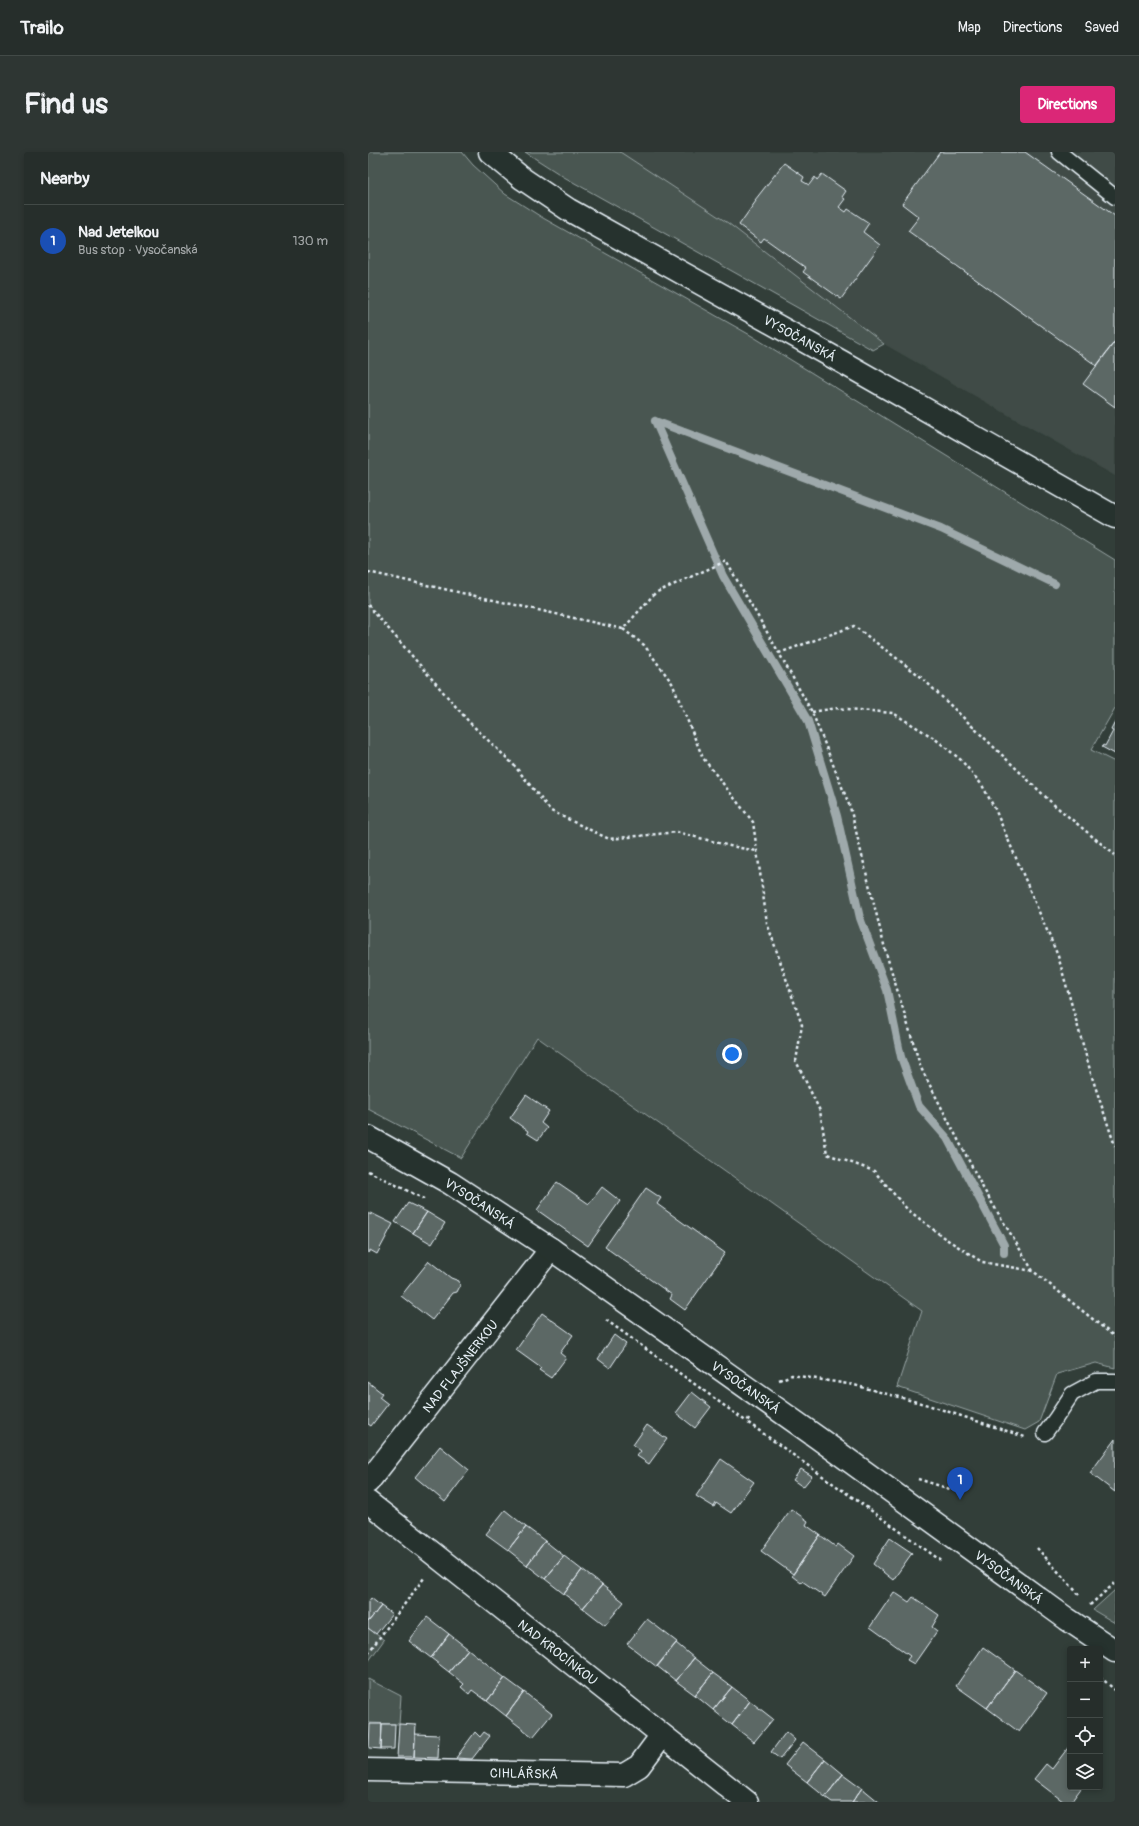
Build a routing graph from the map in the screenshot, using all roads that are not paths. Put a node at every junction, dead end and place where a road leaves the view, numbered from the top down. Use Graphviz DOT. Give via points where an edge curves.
graph roads {
  1 [pos="490,152"];
  2 [pos="1059,152"];
  3 [pos="1115,197"];
  4 [pos="1115,517"];
  5 [pos="368,1137"];
  6 [pos="551,1249"];
  7 [pos="1115,1380"];
  8 [pos="1045,1433"];
  9 [pos="368,1482"];
  10 [pos="368,1502"];
  11 [pos="1115,1651"];
  12 [pos="662,1735"];
  13 [pos="368,1770"];
  14 [pos="747,1802"];
  1 -- 4 [label="main road, VYSOČANSKÁ" via="568,210"];
  2 -- 3 [label="lane"];
  5 -- 6 [label="main road, VYSOČANSKÁ" via="450,1183"];
  6 -- 9 [label="main road, NAD FLAJŠNERKOU"];
  6 -- 11 [label="main road, VYSOČANSKÁ"];
  7 -- 8 [label="lane" via="1096,1381 1072,1394"];
  10 -- 12 [label="main road, NAD KROCÍNKOU"];
  12 -- 13 [label="main road, CIHLÁŘSKÁ" via="639,1766 624,1775"];
  12 -- 14 [label="main road, NAD KROCÍNKOU"];
}
